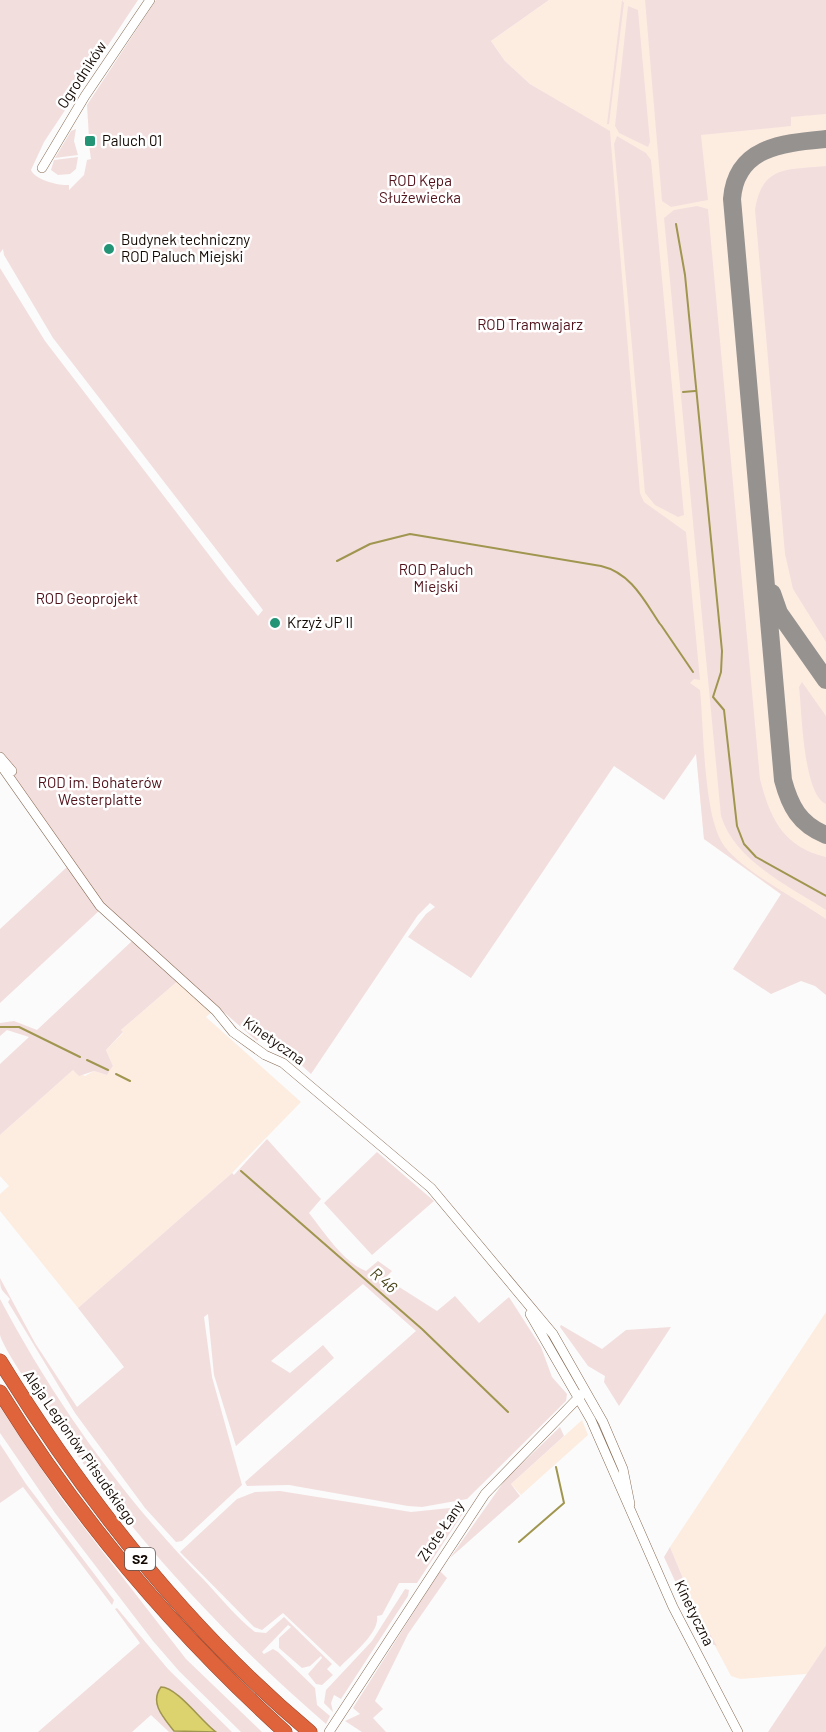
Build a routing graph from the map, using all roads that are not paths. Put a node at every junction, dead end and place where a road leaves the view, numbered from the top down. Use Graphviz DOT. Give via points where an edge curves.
graph roads {
  1 [pos="150,0"];
  2 [pos="42,168"];
  3 [pos="0,757"];
  4 [pos="0,764"];
  5 [pos="12,771"];
  6 [pos="524,1301"];
  7 [pos="0,1361"];
  8 [pos="586,1389"];
  9 [pos="0,1392"];
  10 [pos="579,1397"];
  11 [pos="630,1504"];
  12 [pos="285,1732"];
  13 [pos="310,1732"];
  14 [pos="329,1732"];
  15 [pos="738,1732"];
  1 -- 2 [label="street, Ogrodników"];
  3 -- 5 [label="street"];
  4 -- 6 [label="street, Kinetyczna" via="89,893 119,925 216,1011 233,1032 283,1063 422,1179"];
  6 -- 8 [label="street, Kinetyczna" via="553,1334"];
  6 -- 10 [label="street, Kinetyczna"];
  7 -- 13 [label="highway, Aleja Legionów Piłsudskiego / S2" via="82,1485 139,1559 226,1654"];
  8 -- 10 [label="street, Złote Łany"];
  8 -- 11 [label="street, Kinetyczna" via="624,1469"];
  9 -- 12 [label="highway, S2" via="75,1503 127,1569 209,1660"];
  10 -- 11 [label="street, Kinetyczna"];
  10 -- 14 [label="street, Złote Łany" via="485,1494"];
  11 -- 15 [label="street, Kinetyczna" via="673,1607"];
}
